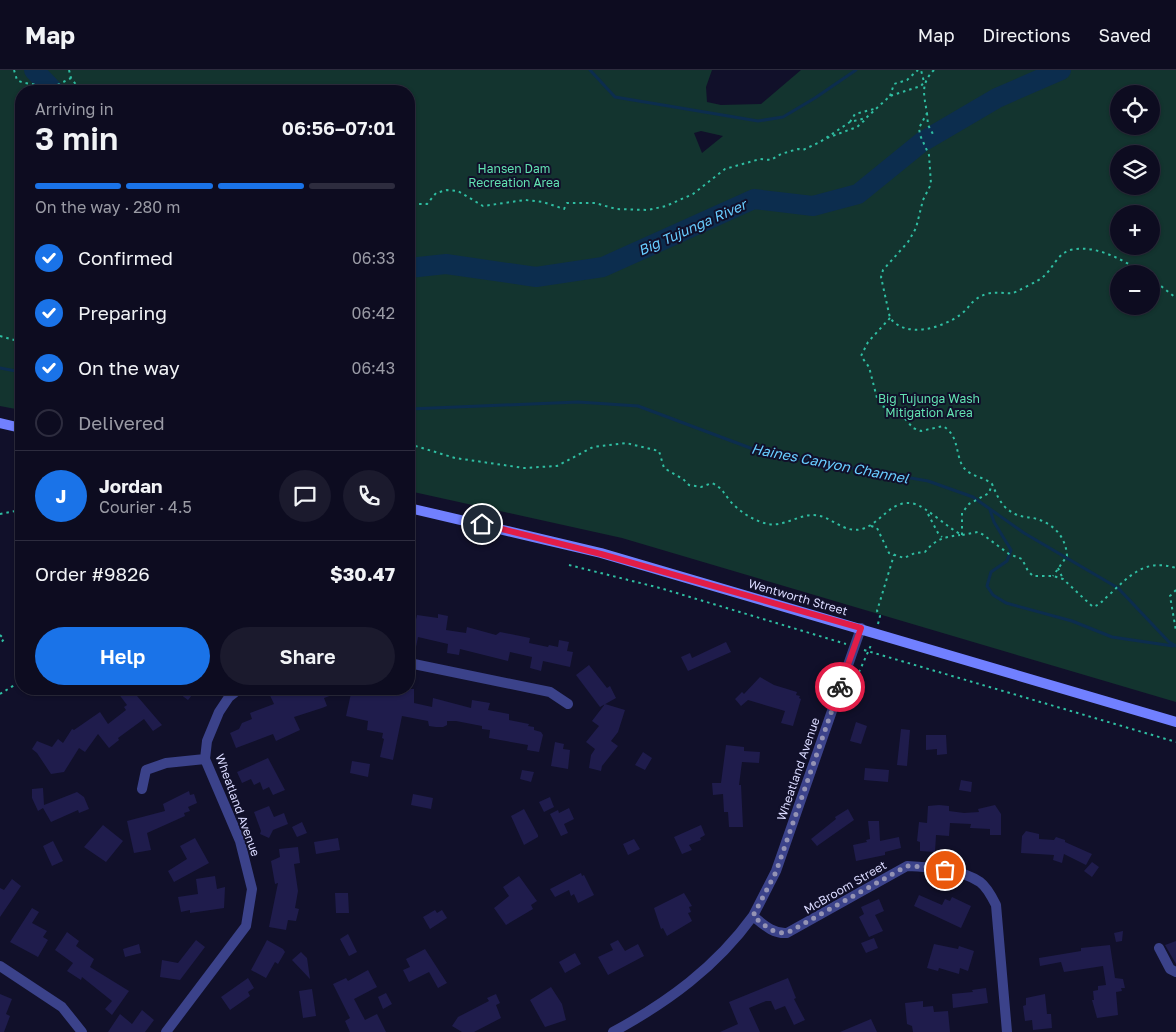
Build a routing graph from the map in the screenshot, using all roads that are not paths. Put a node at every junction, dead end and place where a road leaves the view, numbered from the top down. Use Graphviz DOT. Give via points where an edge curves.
graph roads {
  1 [pos="0,423"];
  2 [pos="15,427"];
  3 [pos="415,509"];
  4 [pos="861,628"];
  5 [pos="415,664"];
  6 [pos="232,695"];
  7 [pos="568,704"];
  8 [pos="1176,722"];
  9 [pos="205,759"];
  10 [pos="142,789"];
  11 [pos="753,916"];
  12 [pos="1159,948"];
  13 [pos="0,966"];
  14 [pos="1176,972"];
  15 [pos="82,1032"];
  16 [pos="166,1032"];
  17 [pos="613,1032"];
  18 [pos="1007,1032"];
  1 -- 2 [label="main road"];
  3 -- 4 [label="main road, Wentworth Street" via="601,554"];
  4 -- 8 [label="main road, Wentworth Street"];
  4 -- 11 [label="street, Wheatland Avenue" via="776,872"];
  5 -- 7 [label="street" via="542,689"];
  6 -- 9 [label="street, Wheatland Avenue" via="219,712 207,741"];
  9 -- 10 [label="street" via="166,763 146,770"];
  9 -- 16 [label="street, Wheatland Avenue" via="240,841 252,889 246,926"];
  11 -- 17 [label="street" via="736,940 678,993"];
  11 -- 18 [label="street, McBroom Street" via="771,930 787,933 907,866 962,874 980,882 996,905"];
  12 -- 14 [label="street" via="1170,969"];
  13 -- 15 [label="street" via="62,1007"];
}
